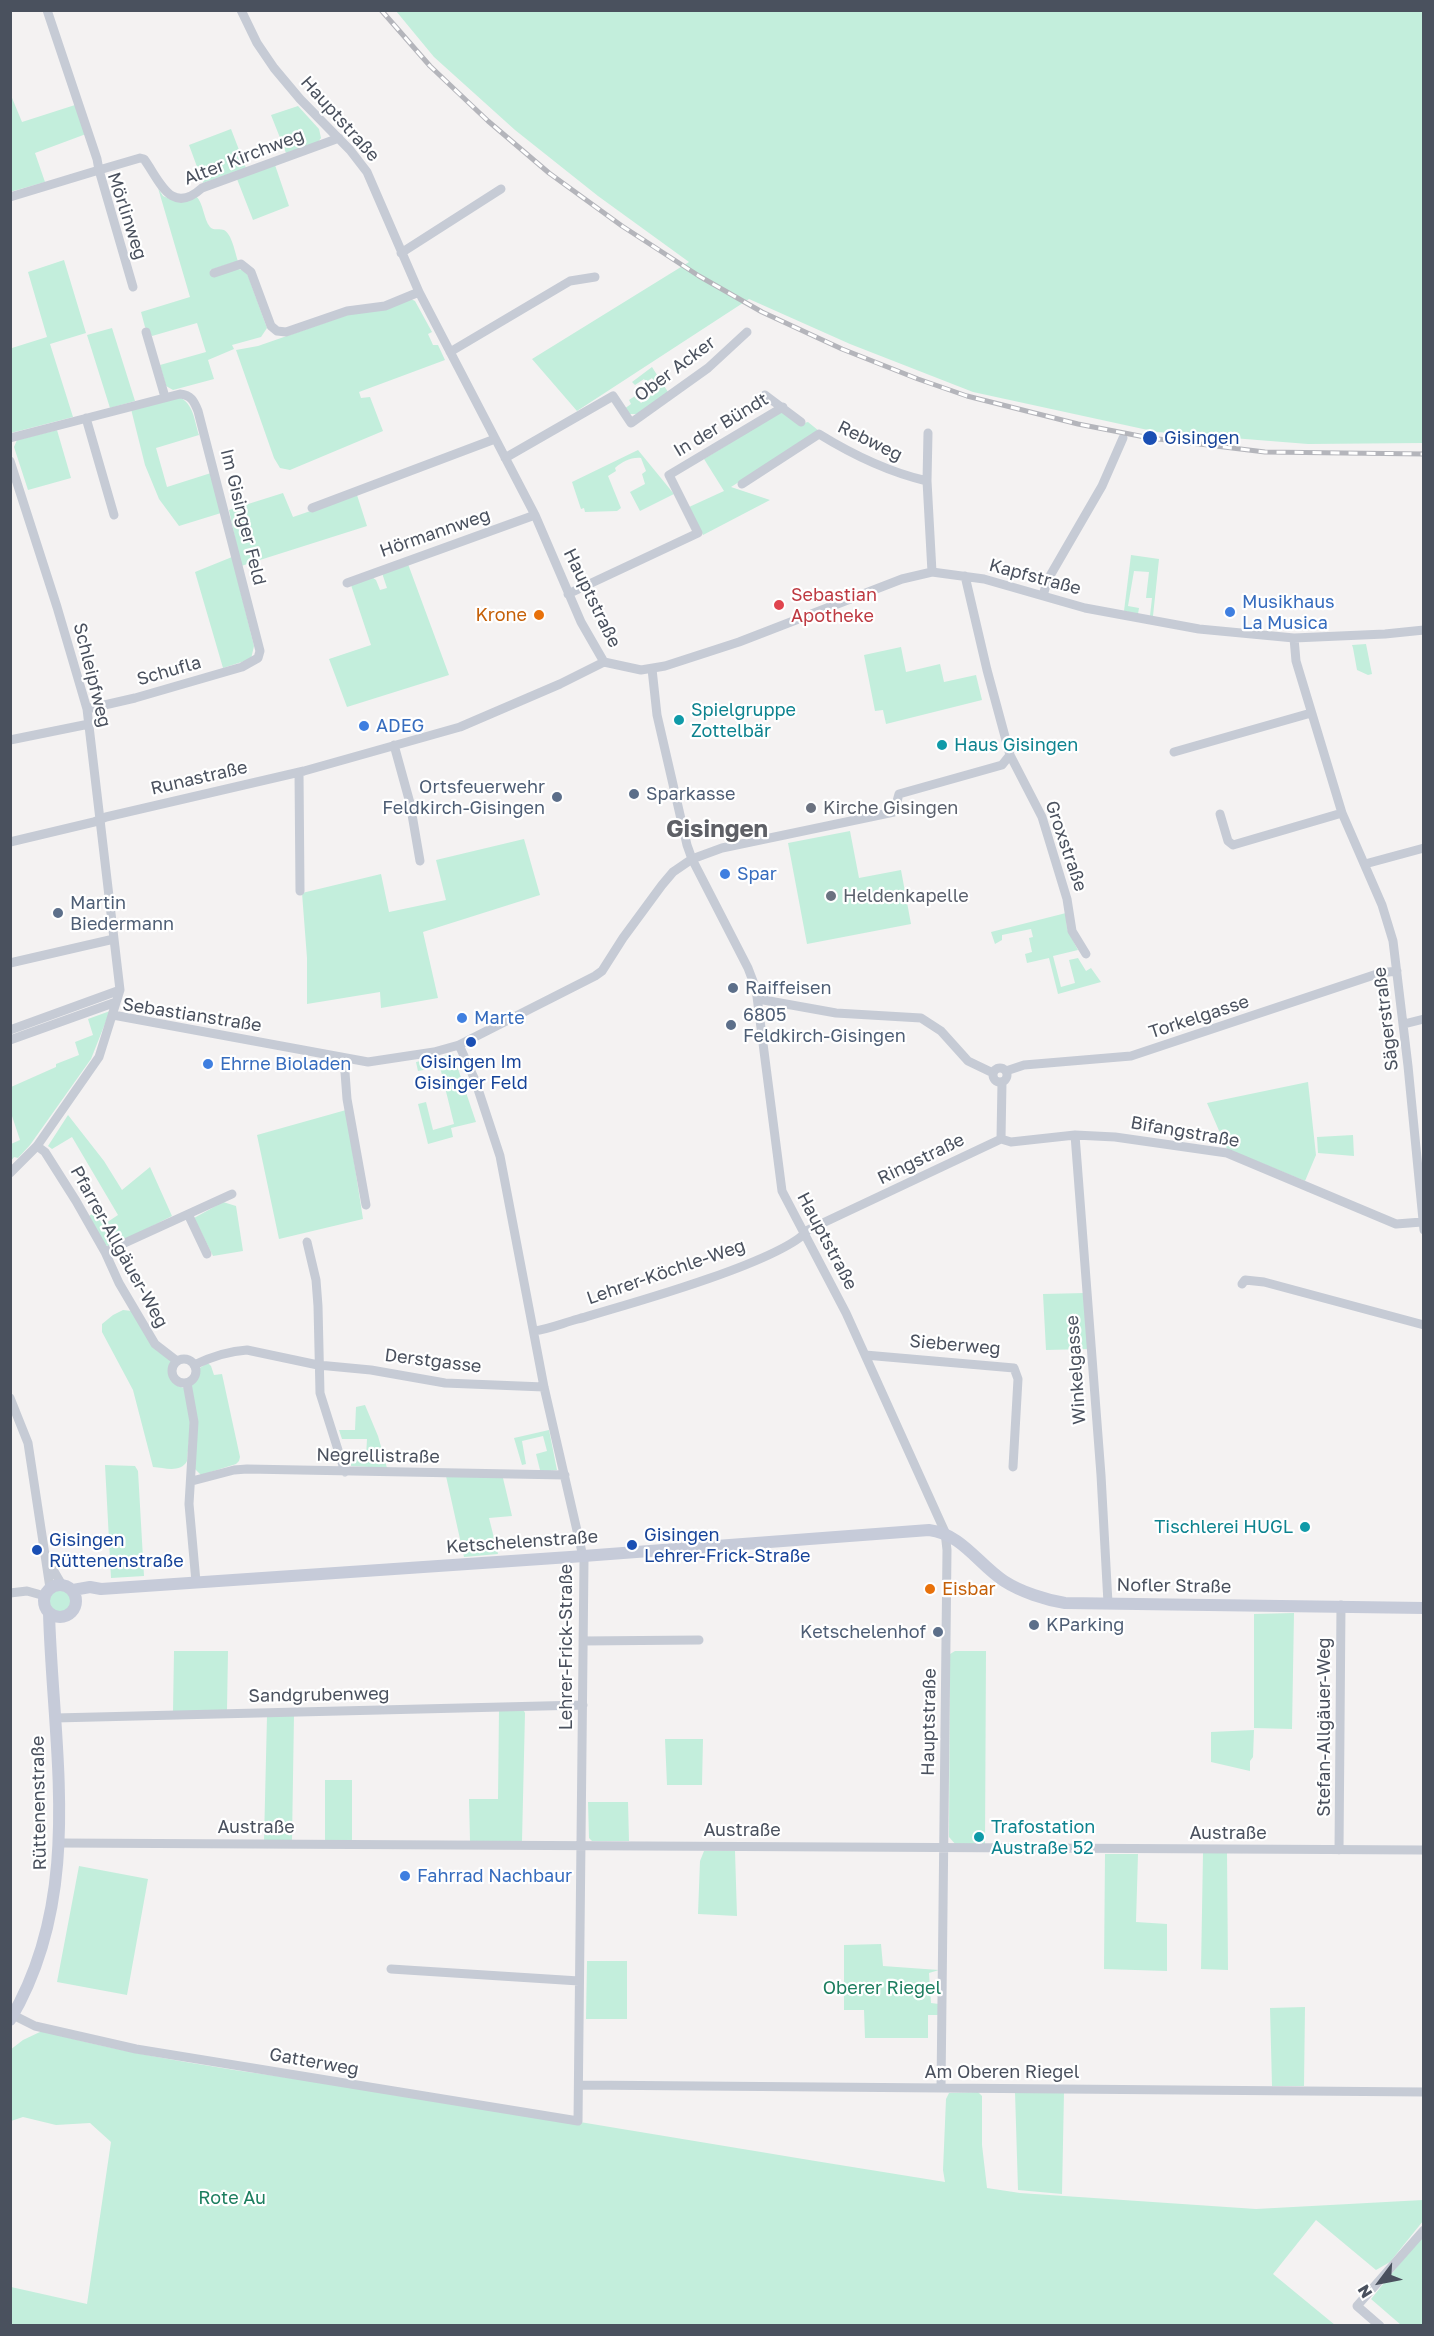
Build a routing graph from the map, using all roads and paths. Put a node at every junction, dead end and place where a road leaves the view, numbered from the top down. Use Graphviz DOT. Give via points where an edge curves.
graph roads {
  1 [pos="47,10"];
  2 [pos="241,10"];
  3 [pos="339,138"];
  4 [pos="99,170"];
  5 [pos="501,189"];
  6 [pos="10,197"];
  7 [pos="401,253"];
  8 [pos="214,273"];
  9 [pos="595,277"];
  10 [pos="133,287"];
  11 [pos="419,292"];
  12 [pos="146,332"];
  13 [pos="747,332"];
  14 [pos="450,352"];
  15 [pos="765,395"];
  16 [pos="165,397"];
  17 [pos="783,407"];
  18 [pos="86,418"];
  19 [pos="801,422"];
  20 [pos="928,433"];
  21 [pos="10,438"];
  22 [pos="1123,438"];
  23 [pos="495,439"];
  24 [pos="506,458"];
  25 [pos="10,461"];
  26 [pos="927,481"];
  27 [pos="742,484"];
  28 [pos="312,508"];
  29 [pos="114,515"];
  30 [pos="535,515"];
  31 [pos="932,572"];
  32 [pos="965,576"];
  33 [pos="347,583"];
  34 [pos="568,594"];
  35 [pos="1043,596"];
  36 [pos="1424,630"];
  37 [pos="1294,638"];
  38 [pos="258,658"];
  39 [pos="604,662"];
  40 [pos="652,669"];
  41 [pos="87,709"];
  42 [pos="1311,713"];
  43 [pos="89,724"];
  44 [pos="10,740"];
  45 [pos="394,745"];
  46 [pos="1174,752"];
  47 [pos="1010,754"];
  48 [pos="299,772"];
  49 [pos="1342,813"];
  50 [pos="1220,814"];
  51 [pos="99,820"];
  52 [pos="10,842"];
  53 [pos="1424,848"];
  54 [pos="692,859"];
  55 [pos="420,861"];
  56 [pos="1365,864"];
  57 [pos="300,891"];
  58 [pos="114,939"];
  59 [pos="1086,954"];
  60 [pos="10,963"];
  61 [pos="1397,971"];
  62 [pos="120,990"];
  63 [pos="758,999"];
  64 [pos="116,1002"];
  65 [pos="113,1015"];
  66 [pos="1424,1019"];
  67 [pos="1404,1024"];
  68 [pos="10,1030"];
  69 [pos="10,1040"];
  70 [pos="459,1045"];
  71 [pos="344,1059"];
  72 [pos="1006,1071"];
  73 [pos="993,1073"];
  74 [pos="1002,1082"];
  75 [pos="1075,1135"];
  76 [pos="1001,1139"];
  77 [pos="37,1146"];
  78 [pos="10,1173"];
  79 [pos="232,1194"];
  80 [pos="366,1205"];
  81 [pos="188,1214"];
  82 [pos="1423,1226"];
  83 [pos="804,1234"];
  84 [pos="308,1242"];
  85 [pos="105,1252"];
  86 [pos="207,1254"];
  87 [pos="1242,1284"];
  88 [pos="1424,1325"];
  89 [pos="534,1331"];
  90 [pos="865,1355"];
  91 [pos="177,1361"];
  92 [pos="194,1365"];
  93 [pos="318,1365"];
  94 [pos="187,1383"];
  95 [pos="544,1387"];
  96 [pos="10,1398"];
  97 [pos="1013,1467"];
  98 [pos="345,1472"];
  99 [pos="565,1476"];
  100 [pos="192,1481"];
  101 [pos="945,1532"];
  102 [pos="582,1556"];
  103 [pos="196,1582"];
  104 [pos="101,1589"];
  105 [pos="57,1590"];
  106 [pos="10,1593"];
  107 [pos="77,1603"];
  108 [pos="1108,1603"];
  109 [pos="1341,1605"];
  110 [pos="1424,1608"];
  111 [pos="49,1613"];
  112 [pos="63,1617"];
  113 [pos="699,1640"];
  114 [pos="583,1641"];
  115 [pos="53,1650"];
  116 [pos="583,1705"];
  117 [pos="56,1718"];
  118 [pos="60,1843"];
  119 [pos="582,1846"];
  120 [pos="944,1848"];
  121 [pos="1339,1850"];
  122 [pos="1424,1850"];
  123 [pos="391,1969"];
  124 [pos="579,1981"];
  125 [pos="12,2018"];
  126 [pos="580,2085"];
  127 [pos="941,2088"];
  128 [pos="1424,2092"];
  129 [pos="1424,2230"];
  130 [pos="1380,2325"];
  1 -- 4 [label="street"];
  2 -- 3 [label="street, Hauptstraße" via="274,68"];
  3 -- 4 [label="street, Alter Kirchweg" via="202,188 182,199 164,190 144,159"];
  3 -- 7 [label="street, Hauptstraße" via="367,172"];
  4 -- 6 [label="street, Mörlinweg"];
  4 -- 10 [label="street, Mörlinweg"];
  5 -- 7 [label="street"];
  7 -- 11 [label="street, Hauptstraße"];
  8 -- 11 [label="street" via="242,264 247,267 271,326 286,332 347,311 385,306"];
  9 -- 14 [label="street" via="570,281"];
  11 -- 14 [label="street, Hauptstraße"];
  12 -- 16 [label="street"];
  13 -- 24 [label="street, Ober Acker" via="708,368 631,423 613,396"];
  14 -- 23 [label="street, Hauptstraße"];
  15 -- 17 [label="street, In der Bündt"];
  16 -- 18 [label="street"];
  16 -- 38 [label="street, Im Gisinger Feld" via="188,395 195,402 260,651"];
  17 -- 19 [label="street, In der Bündt"];
  17 -- 34 [label="street, In der Bündt" via="669,476 698,533"];
  18 -- 21 [label="street"];
  18 -- 29 [label="street"];
  20 -- 26 [label="street, Rebweg"];
  22 -- 35 [label="street" via="1102,486 1047,580"];
  23 -- 24 [label="street, Hauptstraße"];
  23 -- 28 [label="street"];
  24 -- 30 [label="street, Hauptstraße"];
  25 -- 41 [label="street, Schleipfweg"];
  26 -- 27 [label="street, Rebweg" via="899,475 819,434"];
  26 -- 31 [label="street, Rebweg"];
  30 -- 33 [label="street, Hörmannweg"];
  30 -- 34 [label="street, Hauptstraße"];
  31 -- 32 [label="street, Kapfstraße"];
  31 -- 40 [label="street, Kapfstraße" via="902,579 739,642"];
  32 -- 35 [label="street, Kapfstraße"];
  32 -- 47 [label="street, Groxstraße"];
  34 -- 39 [label="street, Hauptstraße"];
  35 -- 37 [label="street, Kapfstraße" via="1198,629"];
  36 -- 37 [label="street, Kapfstraße"];
  37 -- 42 [label="street, Sägerstraße" via="1296,661"];
  38 -- 41 [label="street, Schufla" via="242,667"];
  39 -- 40 [label="street, Hauptstraße"];
  39 -- 45 [label="street, Runastraße" via="460,727"];
  40 -- 54 [label="street, Hauptstraße" via="660,726"];
  41 -- 43 [label="street, Schleipfweg"];
  42 -- 46 [label="street"];
  42 -- 49 [label="street, Sägerstraße"];
  43 -- 44 [label="street"];
  43 -- 51 [label="street, Schleipfweg"];
  45 -- 48 [label="street, Runastraße"];
  45 -- 55 [label="street"];
  47 -- 54 [label="street, Sebastianstraße" via="1002,765 899,794 894,812 722,848"];
  47 -- 59 [label="street, Groxstraße" via="1042,817 1067,899 1072,931"];
  48 -- 51 [label="street, Runastraße"];
  48 -- 57 [label="street"];
  49 -- 50 [label="street" via="1233,845 1228,841"];
  49 -- 56 [label="street, Sägerstraße"];
  51 -- 52 [label="street, Runastraße"];
  51 -- 58 [label="street, Schleipfweg"];
  53 -- 56 [label="street"];
  54 -- 63 [label="street, Hauptstraße" via="748,968"];
  54 -- 70 [label="street, Sebastianstraße" via="662,885 602,971"];
  56 -- 61 [label="street, Sägerstraße" via="1390,929"];
  58 -- 60 [label="street"];
  58 -- 62 [label="street, Schleipfweg"];
  61 -- 67 [label="street, Sägerstraße"];
  61 -- 72 [label="street, Torkelgasse" via="1380,973 1124,1058 1024,1065"];
  62 -- 64 [label="street, Schleipfweg"];
  62 -- 68 [label="street"];
  63 -- 73 [label="street" via="836,1013 921,1018 941,1031 968,1062"];
  63 -- 83 [label="street, Hauptstraße" via="779,1179"];
  64 -- 65 [label="street, Schleipfweg"];
  64 -- 69 [label="street, Sebastianstraße"];
  65 -- 71 [label="street, Sebastianstraße"];
  65 -- 77 [label="street, Sebastianstraße" via="99,1057"];
  66 -- 67 [label="street"];
  67 -- 82 [label="street, Sägerstraße"];
  70 -- 71 [label="street, Sebastianstraße" via="382,1061"];
  70 -- 89 [label="street, Lehrer-Frick-Straße" via="500,1156"];
  71 -- 80 [label="street"];
  72 -- 73 [label="street" via="1000,1068"];
  72 -- 74 [label="street"];
  73 -- 74 [label="street" via="995,1081"];
  74 -- 76 [label="street"];
  75 -- 76 [label="street, Bifangstraße" via="1011,1142"];
  75 -- 82 [label="street, Bifangstraße" via="1227,1153 1396,1224"];
  75 -- 108 [label="street, Winkelgasse"];
  76 -- 83 [label="street, Ringstraße"];
  77 -- 78 [label="street, Sebastianstraße"];
  77 -- 85 [label="street, Pfarrer-Allgäuer-Weg" via="59,1172"];
  79 -- 81 [label="street"];
  81 -- 85 [label="street"];
  81 -- 86 [label="street"];
  83 -- 89 [label="street, Lehrer-Köchle-Weg" via="748,1263"];
  83 -- 90 [label="street, Hauptstraße"];
  84 -- 93 [label="street" via="318,1298"];
  85 -- 91 [label="street, Pfarrer-Allgäuer-Weg" via="155,1344"];
  87 -- 88 [label="street" via="1251,1279"];
  89 -- 95 [label="street, Lehrer-Frick-Straße"];
  90 -- 97 [label="street, Sieberweg" via="1014,1368 1018,1379"];
  90 -- 101 [label="street, Hauptstraße"];
  91 -- 92 [label="street" via="184,1359"];
  91 -- 94 [label="street" via="172,1368 173,1376"];
  92 -- 93 [label="street, Derstgasse" via="247,1350"];
  92 -- 94 [label="street" via="195,1376"];
  93 -- 95 [label="street, Derstgasse" via="445,1383"];
  93 -- 98 [label="street" via="320,1393"];
  94 -- 100 [label="street" via="194,1422"];
  95 -- 99 [label="street, Lehrer-Frick-Straße"];
  96 -- 105 [label="street" via="28,1443 40,1529"];
  98 -- 99 [label="street, Negrellistraße"];
  98 -- 100 [label="street, Negrellistraße" via="247,1469"];
  99 -- 102 [label="street, Lehrer-Frick-Straße"];
  100 -- 103 [label="street" via="189,1504"];
  101 -- 102 [label="main road, Ketschelenstraße" via="929,1530"];
  101 -- 108 [label="main road, Nofler Straße" via="1016,1587 1065,1603"];
  101 -- 120 [label="street, Hauptstraße"];
  102 -- 103 [label="main road, Ketschelenstraße"];
  102 -- 114 [label="street, Lehrer-Frick-Straße"];
  103 -- 104 [label="main road, Ketschelenstraße"];
  104 -- 105 [label="main road, Ketschelenstraße"];
  104 -- 107 [label="main road, Ketschelenstraße"];
  105 -- 106 [label="street, Ketschelenstraße"];
  105 -- 107 [label="main road"];
  105 -- 111 [label="main road, Rüttenenstraße" via="44,1605"];
  107 -- 112 [label="main road, Ketschelenstraße"];
  108 -- 109 [label="main road, Nofler Straße"];
  109 -- 110 [label="main road, Nofler Straße"];
  109 -- 121 [label="street, Stefan-Allgäuer-Weg"];
  111 -- 112 [label="main road"];
  111 -- 115 [label="main road, Rüttenenstraße"];
  112 -- 115 [label="main road, Rüttenenstraße"];
  113 -- 114 [label="street"];
  114 -- 116 [label="street, Lehrer-Frick-Straße"];
  115 -- 117 [label="main road, Rüttenenstraße"];
  116 -- 117 [label="street, Sandgrubenweg"];
  116 -- 119 [label="street, Lehrer-Frick-Straße"];
  117 -- 118 [label="main road, Rüttenenstraße"];
  118 -- 119 [label="street, Austraße"];
  118 -- 125 [label="main road, Rüttenenstraße" via="47,1933"];
  119 -- 120 [label="street, Austraße"];
  119 -- 124 [label="street, Lehrer-Frick-Straße"];
  120 -- 121 [label="street, Austraße"];
  120 -- 127 [label="street, Hauptstraße"];
  121 -- 122 [label="street, Austraße"];
  123 -- 124 [label="street"];
  124 -- 126 [label="street, Lehrer-Frick-Straße"];
  125 -- 126 [label="street, Gatterweg" via="136,2049 578,2121"];
  126 -- 127 [label="street, Am Oberen Riegel"];
  127 -- 128 [label="street, Am Oberen Riegel"];
  129 -- 130 [label="street" via="1357,2306"];
}
